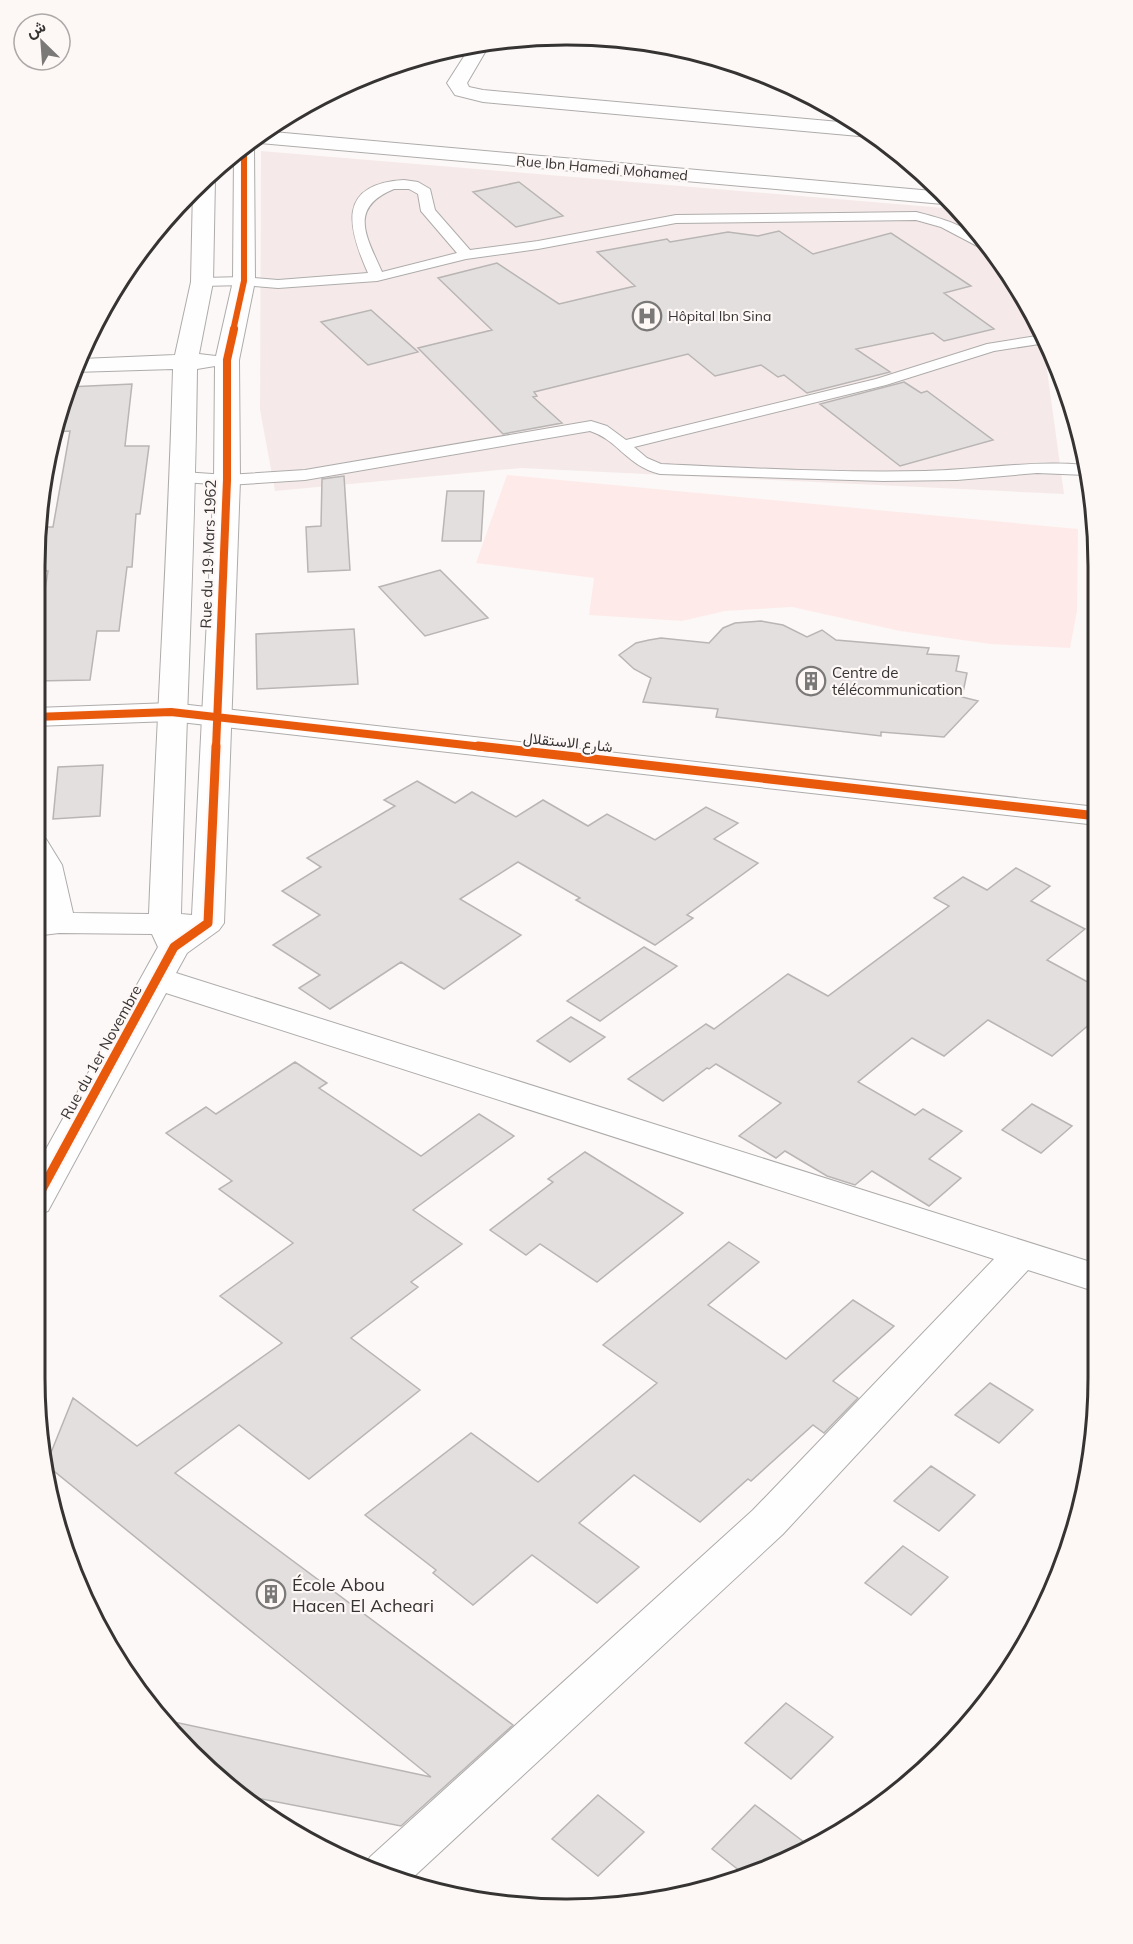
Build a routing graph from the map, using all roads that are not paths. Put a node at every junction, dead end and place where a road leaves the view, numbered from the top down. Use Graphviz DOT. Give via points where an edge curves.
graph roads {
  1 [pos="470,54"];
  2 [pos="850,129"];
  3 [pos="270,138"];
  4 [pos="244,157"];
  5 [pos="204,192"];
  6 [pos="935,198"];
  7 [pos="970,237"];
  8 [pos="466,255"];
  9 [pos="377,277"];
  10 [pos="244,281"];
  11 [pos="202,282"];
  12 [pos="1036,340"];
  13 [pos="227,360"];
  14 [pos="185,362"];
  15 [pos="86,366"];
  16 [pos="623,445"];
  17 [pos="1078,464"];
  18 [pos="1065,467"];
  19 [pos="1079,469"];
  20 [pos="183,477"];
  21 [pos="226,480"];
  22 [pos="171,712"];
  23 [pos="45,717"];
  24 [pos="217,718"];
  25 [pos="1088,815"];
  26 [pos="45,863"];
  27 [pos="47,925"];
  28 [pos="170,936"];
  29 [pos="158,979"];
  30 [pos="45,1184"];
  31 [pos="1022,1253"];
  32 [pos="1088,1275"];
  33 [pos="391,1868"];
  1 -- 2 [label="street" via="457,83 458,88 470,94"];
  3 -- 6 [label="street, Rue Ibn Hamedi Mohamed"];
  4 -- 10 [label="street, Rue du 19 Mars 1962"];
  5 -- 11 [label="street, Rue du 19 Mars 1962"];
  7 -- 8 [label="lane" via="916,216 676,219"];
  8 -- 9 [label="lane"];
  8 -- 9 [label="lane" via="428,211 425,192 418,185 392,186 374,191 358,210 361,239"];
  9 -- 10 [label="lane" via="278,284"];
  10 -- 11 [label="lane"];
  10 -- 13 [label="street, Rue du 19 Mars 1962"];
  11 -- 14 [label="street, Rue du 19 Mars 1962"];
  12 -- 16 [label="lane" via="992,347 881,382"];
  13 -- 14 [label="street"];
  13 -- 21 [label="street, Rue du 19 Mars 1962"];
  14 -- 15 [label="street"];
  14 -- 20 [label="street, Rue du 19 Mars 1962"];
  16 -- 18 [label="lane" via="644,465 660,470 958,475"];
  16 -- 21 [label="lane" via="591,426 305,475"];
  17 -- 18 [label="lane"];
  18 -- 19 [label="lane"];
  20 -- 21 [label="lane"];
  20 -- 22 [label="street, Rue du 19 Mars 1962"];
  21 -- 24 [label="street, Rue du 19 Mars 1962"];
  22 -- 23 [label="street, شارع الاستقلال"];
  22 -- 24 [label="street, شارع الاستقلال"];
  22 -- 28 [label="street, Rue du 19 Mars 1962"];
  24 -- 25 [label="street, شارع الاستقلال"];
  24 -- 28 [label="street, Rue du 19 Mars 1962" via="208,923"];
  26 -- 27 [label="street"];
  27 -- 28 [label="street"];
  28 -- 29 [label="street, Rue du 1er Novembre"];
  29 -- 30 [label="street, Rue du 1er Novembre"];
  29 -- 31 [label="street"];
  31 -- 32 [label="street"];
  31 -- 33 [label="street" via="768,1522"];
}
